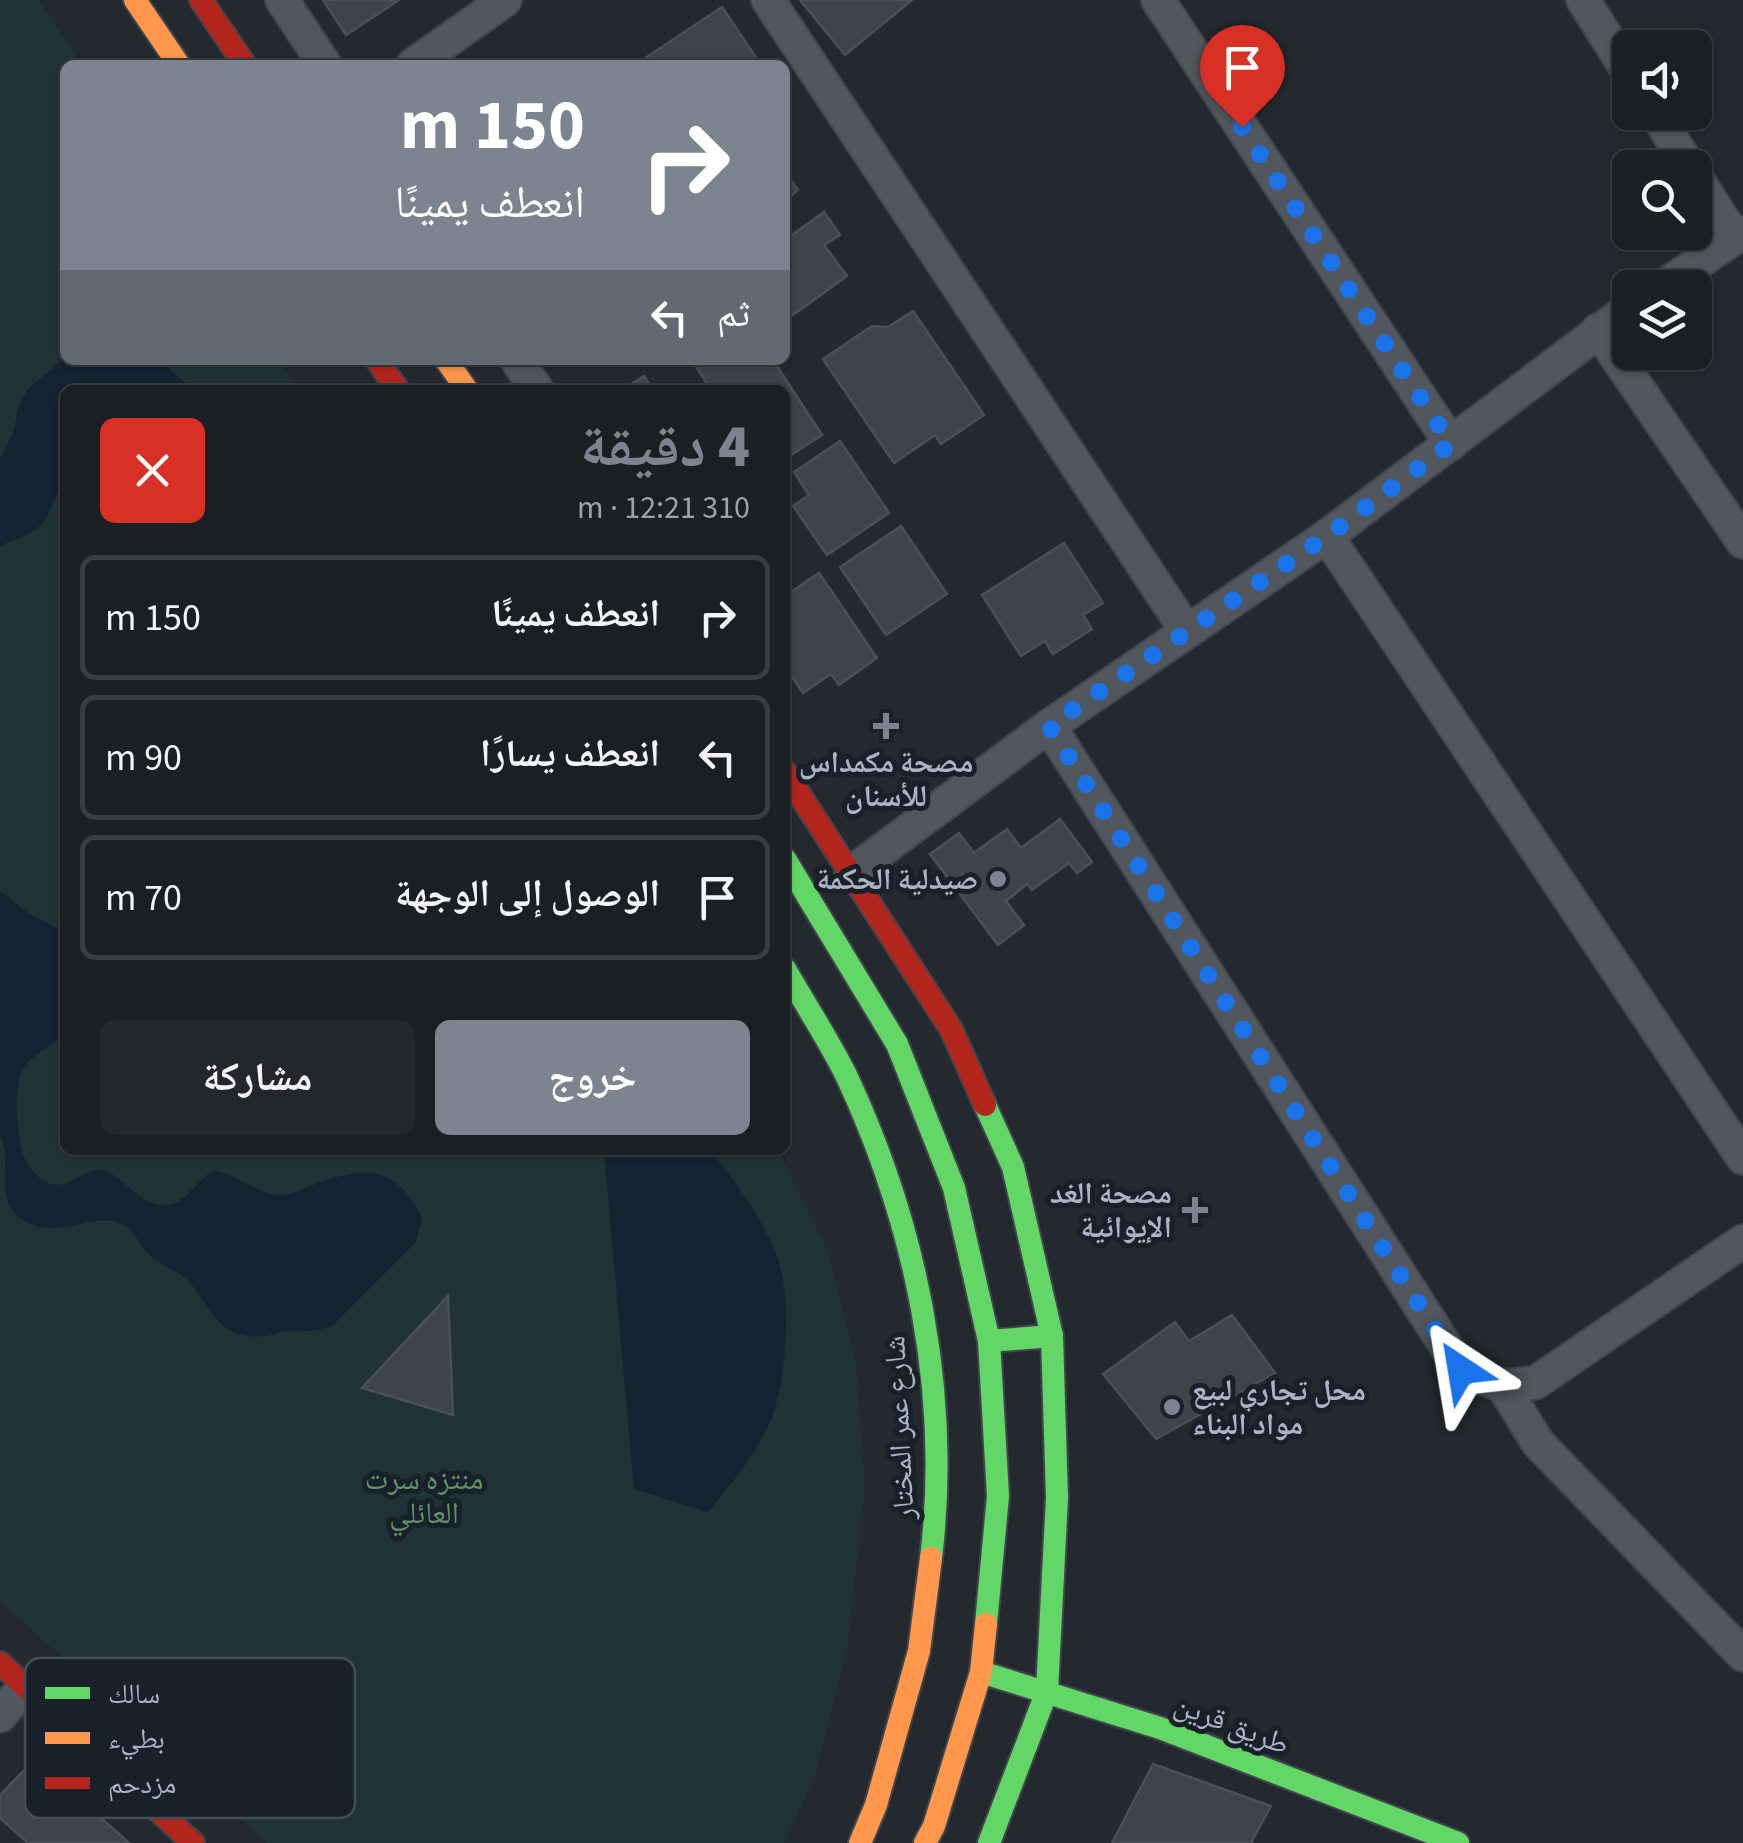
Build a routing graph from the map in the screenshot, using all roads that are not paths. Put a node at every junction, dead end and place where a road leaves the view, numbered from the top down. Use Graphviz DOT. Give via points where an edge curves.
graph roads {
  1 [pos="135,0"];
  2 [pos="202,0"];
  3 [pos="282,0"];
  4 [pos="505,0"];
  5 [pos="768,0"];
  6 [pos="1158,0"];
  7 [pos="1583,0"];
  8 [pos="1612,46"];
  9 [pos="175,60"];
  10 [pos="242,60"];
  11 [pos="322,60"];
  12 [pos="420,60"];
  13 [pos="1712,199"];
  14 [pos="1739,235"];
  15 [pos="1687,270"];
  16 [pos="1612,320"];
  17 [pos="1598,330"];
  18 [pos="1451,444"];
  19 [pos="1327,536"];
  20 [pos="1743,542"];
  21 [pos="1186,630"];
  22 [pos="1049,726"];
  23 [pos="790,780"];
  24 [pos="790,867"];
  25 [pos="850,874"];
  26 [pos="790,978"];
  27 [pos="1743,1158"];
  28 [pos="1743,1241"];
  29 [pos="1052,1336"];
  30 [pos="990,1341"];
  31 [pos="1503,1386"];
  32 [pos="1743,1655"];
  33 [pos="0,1663"];
  34 [pos="981,1672"];
  35 [pos="25,1686"];
  36 [pos="1046,1691"];
  37 [pos="0,1716"];
  38 [pos="166,1818"];
  39 [pos="193,1843"];
  40 [pos="860,1843"];
  41 [pos="925,1843"];
  42 [pos="989,1843"];
  43 [pos="1458,1843"];
  1 -- 9 [label="main road"];
  2 -- 10 [label="main road"];
  3 -- 11 [label="street"];
  4 -- 12 [label="street"];
  5 -- 21 [label="street"];
  6 -- 18 [label="street"];
  7 -- 8 [label="street"];
  13 -- 14 [label="street"];
  14 -- 15 [label="street"];
  16 -- 17 [label="street"];
  17 -- 18 [label="street"];
  17 -- 20 [label="street"];
  18 -- 19 [label="street"];
  19 -- 21 [label="street"];
  19 -- 27 [label="street"];
  21 -- 22 [label="street"];
  22 -- 25 [label="street"];
  22 -- 31 [label="street" via="1461,1370"];
  23 -- 25 [label="main road"];
  24 -- 30 [label="main road" via="897,1044 954,1188"];
  25 -- 29 [label="main road" via="951,1029 1013,1167"];
  26 -- 40 [label="main road, شارع عمر المختار" via="845,1074 898,1205 931,1353 938,1500 920,1650"];
  28 -- 31 [label="street" via="1535,1382"];
  29 -- 30 [label="main road"];
  29 -- 36 [label="main road" via="1056,1498"];
  30 -- 34 [label="main road" via="998,1496"];
  31 -- 32 [label="street" via="1538,1444"];
  33 -- 35 [label="main road"];
  34 -- 36 [label="main road, طريق قرين"];
  34 -- 41 [label="main road"];
  35 -- 37 [label="street"];
  36 -- 42 [label="main road"];
  36 -- 43 [label="main road, طريق قرين"];
  38 -- 39 [label="main road"];
}
